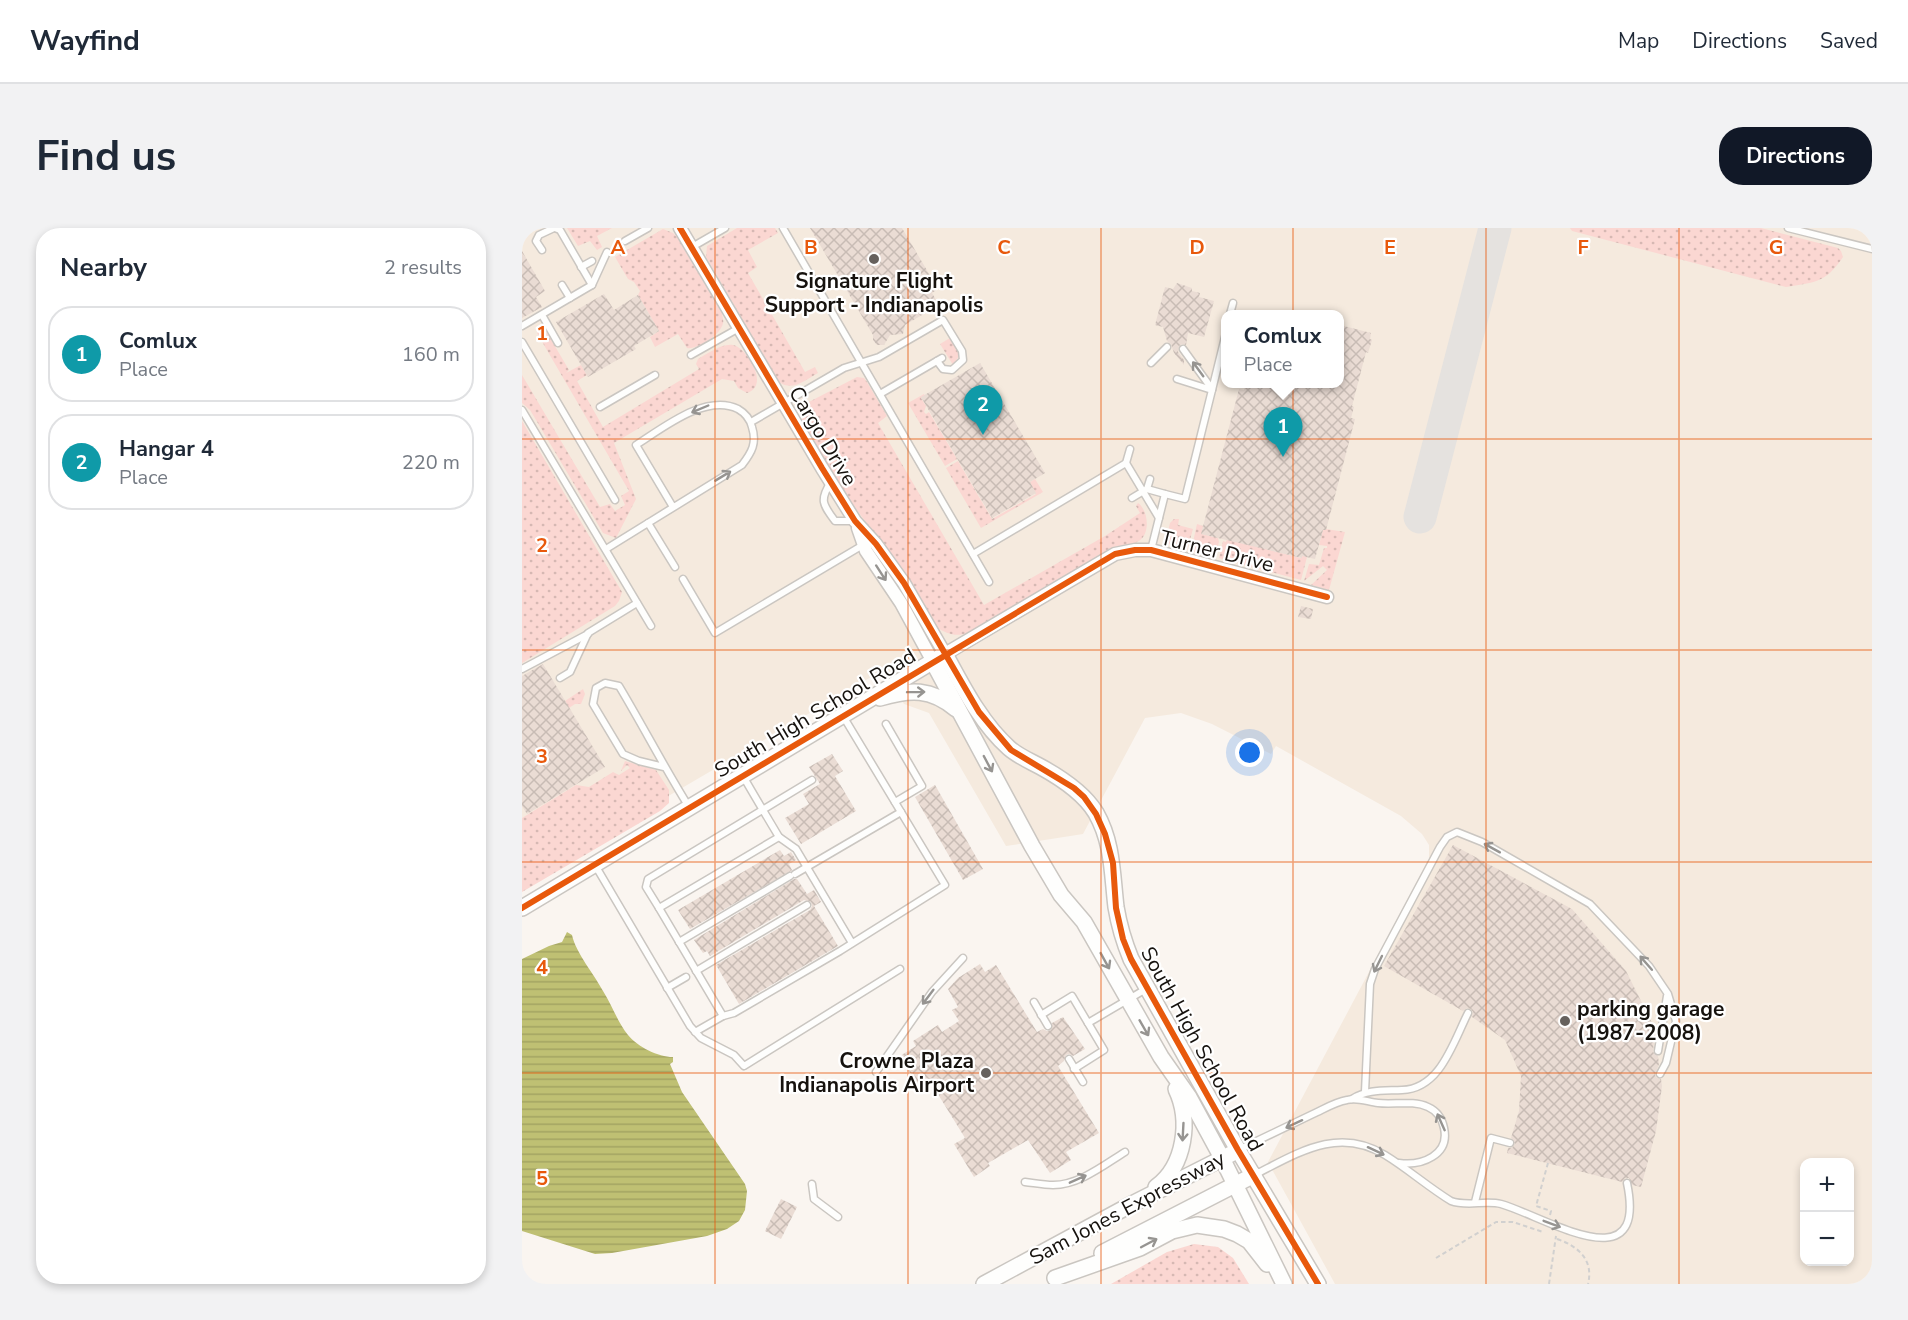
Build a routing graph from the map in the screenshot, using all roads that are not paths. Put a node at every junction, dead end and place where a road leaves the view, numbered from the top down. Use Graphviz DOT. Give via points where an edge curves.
graph roads {
  1 [pos="554,228"];
  2 [pos="648,228"];
  3 [pos="681,228"];
  4 [pos="725,228"];
  5 [pos="783,228"];
  6 [pos="1788,228"];
  7 [pos="625,242"];
  8 [pos="692,247"];
  9 [pos="1872,249"];
  10 [pos="542,250"];
  11 [pos="607,252"];
  12 [pos="592,261"];
  13 [pos="581,267"];
  14 [pos="562,285"];
  15 [pos="592,285"];
  16 [pos="570,298"];
  17 [pos="1233,303"];
  18 [pos="1231,310"];
  19 [pos="542,315"];
  20 [pos="522,326"];
  21 [pos="739,328"];
  22 [pos="522,342"];
  23 [pos="558,342"];
  24 [pos="1167,347"];
  25 [pos="1183,349"];
  26 [pos="1221,353"];
  27 [pos="691,356"];
  28 [pos="862,363"];
  29 [pos="1151,363"];
  30 [pos="655,375"];
  31 [pos="1177,379"];
  32 [pos="1212,390"];
  33 [pos="880,394"];
  34 [pos="784,403"];
  35 [pos="600,407"];
  36 [pos="522,410"];
  37 [pos="751,422"];
  38 [pos="1130,449"];
  39 [pos="1126,463"];
  40 [pos="1150,478"];
  41 [pos="831,482"];
  42 [pos="1145,490"];
  43 [pos="1165,494"];
  44 [pos="1132,498"];
  45 [pos="615,500"];
  46 [pos="673,507"];
  47 [pos="1159,518"];
  48 [pos="855,521"];
  49 [pos="648,523"];
  50 [pos="864,544"];
  51 [pos="606,549"];
  52 [pos="1151,550"];
  53 [pos="973,554"];
  54 [pos="675,567"];
  55 [pos="682,579"];
  56 [pos="989,582"];
  57 [pos="1327,597"];
  58 [pos="637,603"];
  59 [pos="651,626"];
  60 [pos="588,633"];
  61 [pos="939,658"];
  62 [pos="522,669"];
  63 [pos="560,678"];
  64 [pos="866,702"];
  65 [pos="960,712"];
  66 [pos="843,716"];
  67 [pos="886,724"];
  68 [pos="664,767"];
  69 [pos="742,776"];
  70 [pos="812,780"];
  71 [pos="895,802"];
  72 [pos="689,807"];
  73 [pos="763,809"];
  74 [pos="901,812"];
  75 [pos="779,837"];
  76 [pos="594,864"];
  77 [pos="807,867"];
  78 [pos="807,905"];
  79 [pos="522,908"];
  80 [pos="659,908"];
  81 [pos="679,942"];
  82 [pos="852,944"];
  83 [pos="963,958"];
  84 [pos="900,969"];
  85 [pos="696,971"];
  86 [pos="686,977"];
  87 [pos="667,988"];
  88 [pos="1146,989"];
  89 [pos="1668,994"];
  90 [pos="1127,999"];
  91 [pos="1034,1002"];
  92 [pos="1468,1013"];
  93 [pos="1041,1015"];
  94 [pos="723,1016"];
  95 [pos="1088,1023"];
  96 [pos="1048,1026"];
  97 [pos="695,1032"];
  98 [pos="1658,1051"];
  99 [pos="1161,1057"];
  100 [pos="1069,1059"];
  101 [pos="1074,1069"];
  102 [pos="876,1072"];
  103 [pos="1660,1074"];
  104 [pos="1083,1083"];
  105 [pos="1365,1092"];
  106 [pos="1353,1099"];
  107 [pos="1510,1143"];
  108 [pos="1238,1150"];
  109 [pos="1125,1152"];
  110 [pos="1222,1158"];
  111 [pos="1395,1162"];
  112 [pos="1254,1175"];
  113 [pos="1025,1182"];
  114 [pos="1627,1183"];
  115 [pos="812,1184"];
  116 [pos="1234,1186"];
  117 [pos="1475,1202"];
  118 [pos="1134,1203"];
  119 [pos="838,1217"];
  120 [pos="1049,1281"];
  121 [pos="984,1284"];
  122 [pos="1284,1284"];
  123 [pos="1318,1284"];
  1 -- 10 [label="lane" via="536,240"];
  1 -- 13 [label="lane" via="560,230"];
  2 -- 7 [label="lane"];
  3 -- 8 [label="street, Cargo Drive"];
  4 -- 8 [label="lane"];
  5 -- 28 [label="lane"];
  6 -- 9 [label="lane"];
  8 -- 21 [label="street, Cargo Drive"];
  11 -- 15 [label="lane"];
  12 -- 13 [label="lane"];
  13 -- 15 [label="lane"];
  14 -- 16 [label="lane"];
  15 -- 16 [label="lane"];
  16 -- 19 [label="lane"];
  17 -- 18 [label="lane"];
  19 -- 20 [label="lane"];
  19 -- 23 [label="lane"];
  21 -- 27 [label="lane"];
  21 -- 34 [label="street, Cargo Drive"];
  22 -- 45 [label="lane"];
  24 -- 29 [label="lane"];
  32 -- 25 [label="lane, one-way"];
  26 -- 32 [label="lane"];
  28 -- 33 [label="lane"];
  28 -- 33 [label="lane" via="943,320 962,351 963,360 952,370 943,369 939,360"];
  28 -- 34 [label="lane" via="844,368"];
  30 -- 35 [label="lane"];
  31 -- 32 [label="lane"];
  32 -- 43 [label="lane" via="1185,499"];
  33 -- 53 [label="lane"];
  34 -- 37 [label="lane"];
  34 -- 41 [label="street, Cargo Drive"];
  36 -- 51 [label="lane"];
  46 -- 37 [label="lane, one-way" via="742,465 754,446"];
  37 -- 46 [label="lane, one-way" via="727,404 711,404 636,445"];
  38 -- 39 [label="lane"];
  39 -- 42 [label="lane"];
  39 -- 53 [label="lane"];
  40 -- 42 [label="lane"];
  41 -- 48 [label="street, Cargo Drive"];
  41 -- 48 [label="lane" via="823,494 829,513 835,521"];
  42 -- 43 [label="lane"];
  42 -- 44 [label="lane"];
  42 -- 47 [label="lane"];
  43 -- 47 [label="lane"];
  46 -- 49 [label="lane"];
  47 -- 52 [label="lane"];
  48 -- 50 [label="street, Cargo Drive"];
  48 -- 61 [label="street, Cargo Drive" via="904,583"];
  49 -- 51 [label="lane"];
  49 -- 54 [label="lane"];
  50 -- 55 [label="lane" via="715,633"];
  50 -- 61 [label="street, Cargo Drive, one-way"];
  51 -- 58 [label="lane"];
  52 -- 57 [label="street, Turner Drive"];
  52 -- 61 [label="street, Turner Drive" via="1115,554"];
  53 -- 56 [label="lane"];
  58 -- 59 [label="lane"];
  58 -- 60 [label="lane"];
  60 -- 62 [label="lane"];
  60 -- 63 [label="lane" via="570,672"];
  61 -- 64 [label="street, South High School Road"];
  61 -- 65 [label="street, South High School Road"];
  61 -- 88 [label="street, South High School Road" via="1002,741 1021,757 1074,788 1090,804 1105,834 1113,863 1123,939"];
  64 -- 65 [label="street, one-way" via="923,692 947,701"];
  64 -- 66 [label="street, South High School Road"];
  65 -- 90 [label="street, South High School Road, one-way" via="1038,856 1061,895 1085,924"];
  66 -- 69 [label="street, South High School Road"];
  66 -- 71 [label="lane"];
  67 -- 71 [label="lane" via="922,786"];
  68 -- 68 [label="lane" via="619,686 605,683 596,688 593,704 623,754"];
  68 -- 72 [label="lane"];
  69 -- 72 [label="street, South High School Road"];
  69 -- 73 [label="lane"];
  70 -- 73 [label="lane"];
  71 -- 74 [label="lane"];
  72 -- 76 [label="street, South High School Road"];
  73 -- 75 [label="lane"];
  73 -- 80 [label="lane" via="648,879 646,887"];
  74 -- 77 [label="lane"];
  74 -- 82 [label="lane" via="945,885"];
  75 -- 77 [label="lane" via="796,849"];
  75 -- 80 [label="lane"];
  76 -- 79 [label="street, South High School Road"];
  76 -- 87 [label="lane"];
  77 -- 81 [label="lane"];
  77 -- 82 [label="lane" via="821,897"];
  78 -- 85 [label="lane"];
  80 -- 81 [label="lane"];
  81 -- 85 [label="lane"];
  82 -- 94 [label="lane"];
  83 -- 102 [label="lane, one-way" via="932,992"];
  84 -- 97 [label="lane" via="744,1066 735,1055"];
  85 -- 94 [label="lane"];
  86 -- 87 [label="lane"];
  87 -- 97 [label="lane"];
  88 -- 90 [label="lane"];
  88 -- 108 [label="street, South High School Road"];
  89 -- 98 [label="lane"];
  89 -- 103 [label="lane" via="1676,1021"];
  89 -- 105 [label="lane, one-way" via="1649,966 1590,904 1482,842 1455,832 1440,847 1375,969 1370,984"];
  90 -- 95 [label="lane"];
  90 -- 99 [label="street, South High School Road, one-way"];
  91 -- 93 [label="lane"];
  92 -- 105 [label="lane" via="1429,1082 1409,1090"];
  93 -- 95 [label="lane" via="1072,996"];
  93 -- 96 [label="lane"];
  94 -- 97 [label="lane"];
  95 -- 101 [label="lane" via="1104,1050"];
  99 -- 110 [label="street, South High School Road" via="1189,1097"];
  99 -- 118 [label="street, one-way" via="1182,1105 1182,1144 1162,1182"];
  100 -- 101 [label="lane"];
  101 -- 104 [label="lane"];
  105 -- 106 [label="lane"];
  106 -- 108 [label="lane, one-way"];
  111 -- 106 [label="lane, one-way" via="1415,1164 1439,1152 1445,1137 1439,1114 1426,1105"];
  107 -- 117 [label="lane" via="1491,1138"];
  108 -- 110 [label="street, Sam Jones Expressway"];
  108 -- 112 [label="street, South High School Road"];
  113 -- 109 [label="lane, one-way" via="1067,1184"];
  110 -- 116 [label="street, South High School Road"];
  110 -- 118 [label="street, Sam Jones Expressway"];
  112 -- 111 [label="lane, one-way" via="1306,1150 1338,1142 1364,1145"];
  111 -- 117 [label="lane" via="1451,1201"];
  112 -- 116 [label="street, Sam Jones Expressway"];
  112 -- 123 [label="street, South High School Road"];
  117 -- 114 [label="lane, one-way" via="1501,1204 1589,1238 1607,1240 1624,1231 1630,1219"];
  115 -- 119 [label="lane" via="814,1199"];
  116 -- 120 [label="street, Sam Jones Expressway"];
  116 -- 122 [label="street, South High School Road"];
  118 -- 121 [label="street, Sam Jones Expressway"];
  120 -- 122 [label="street, one-way" via="1197,1224 1224,1229 1249,1241"];
}
